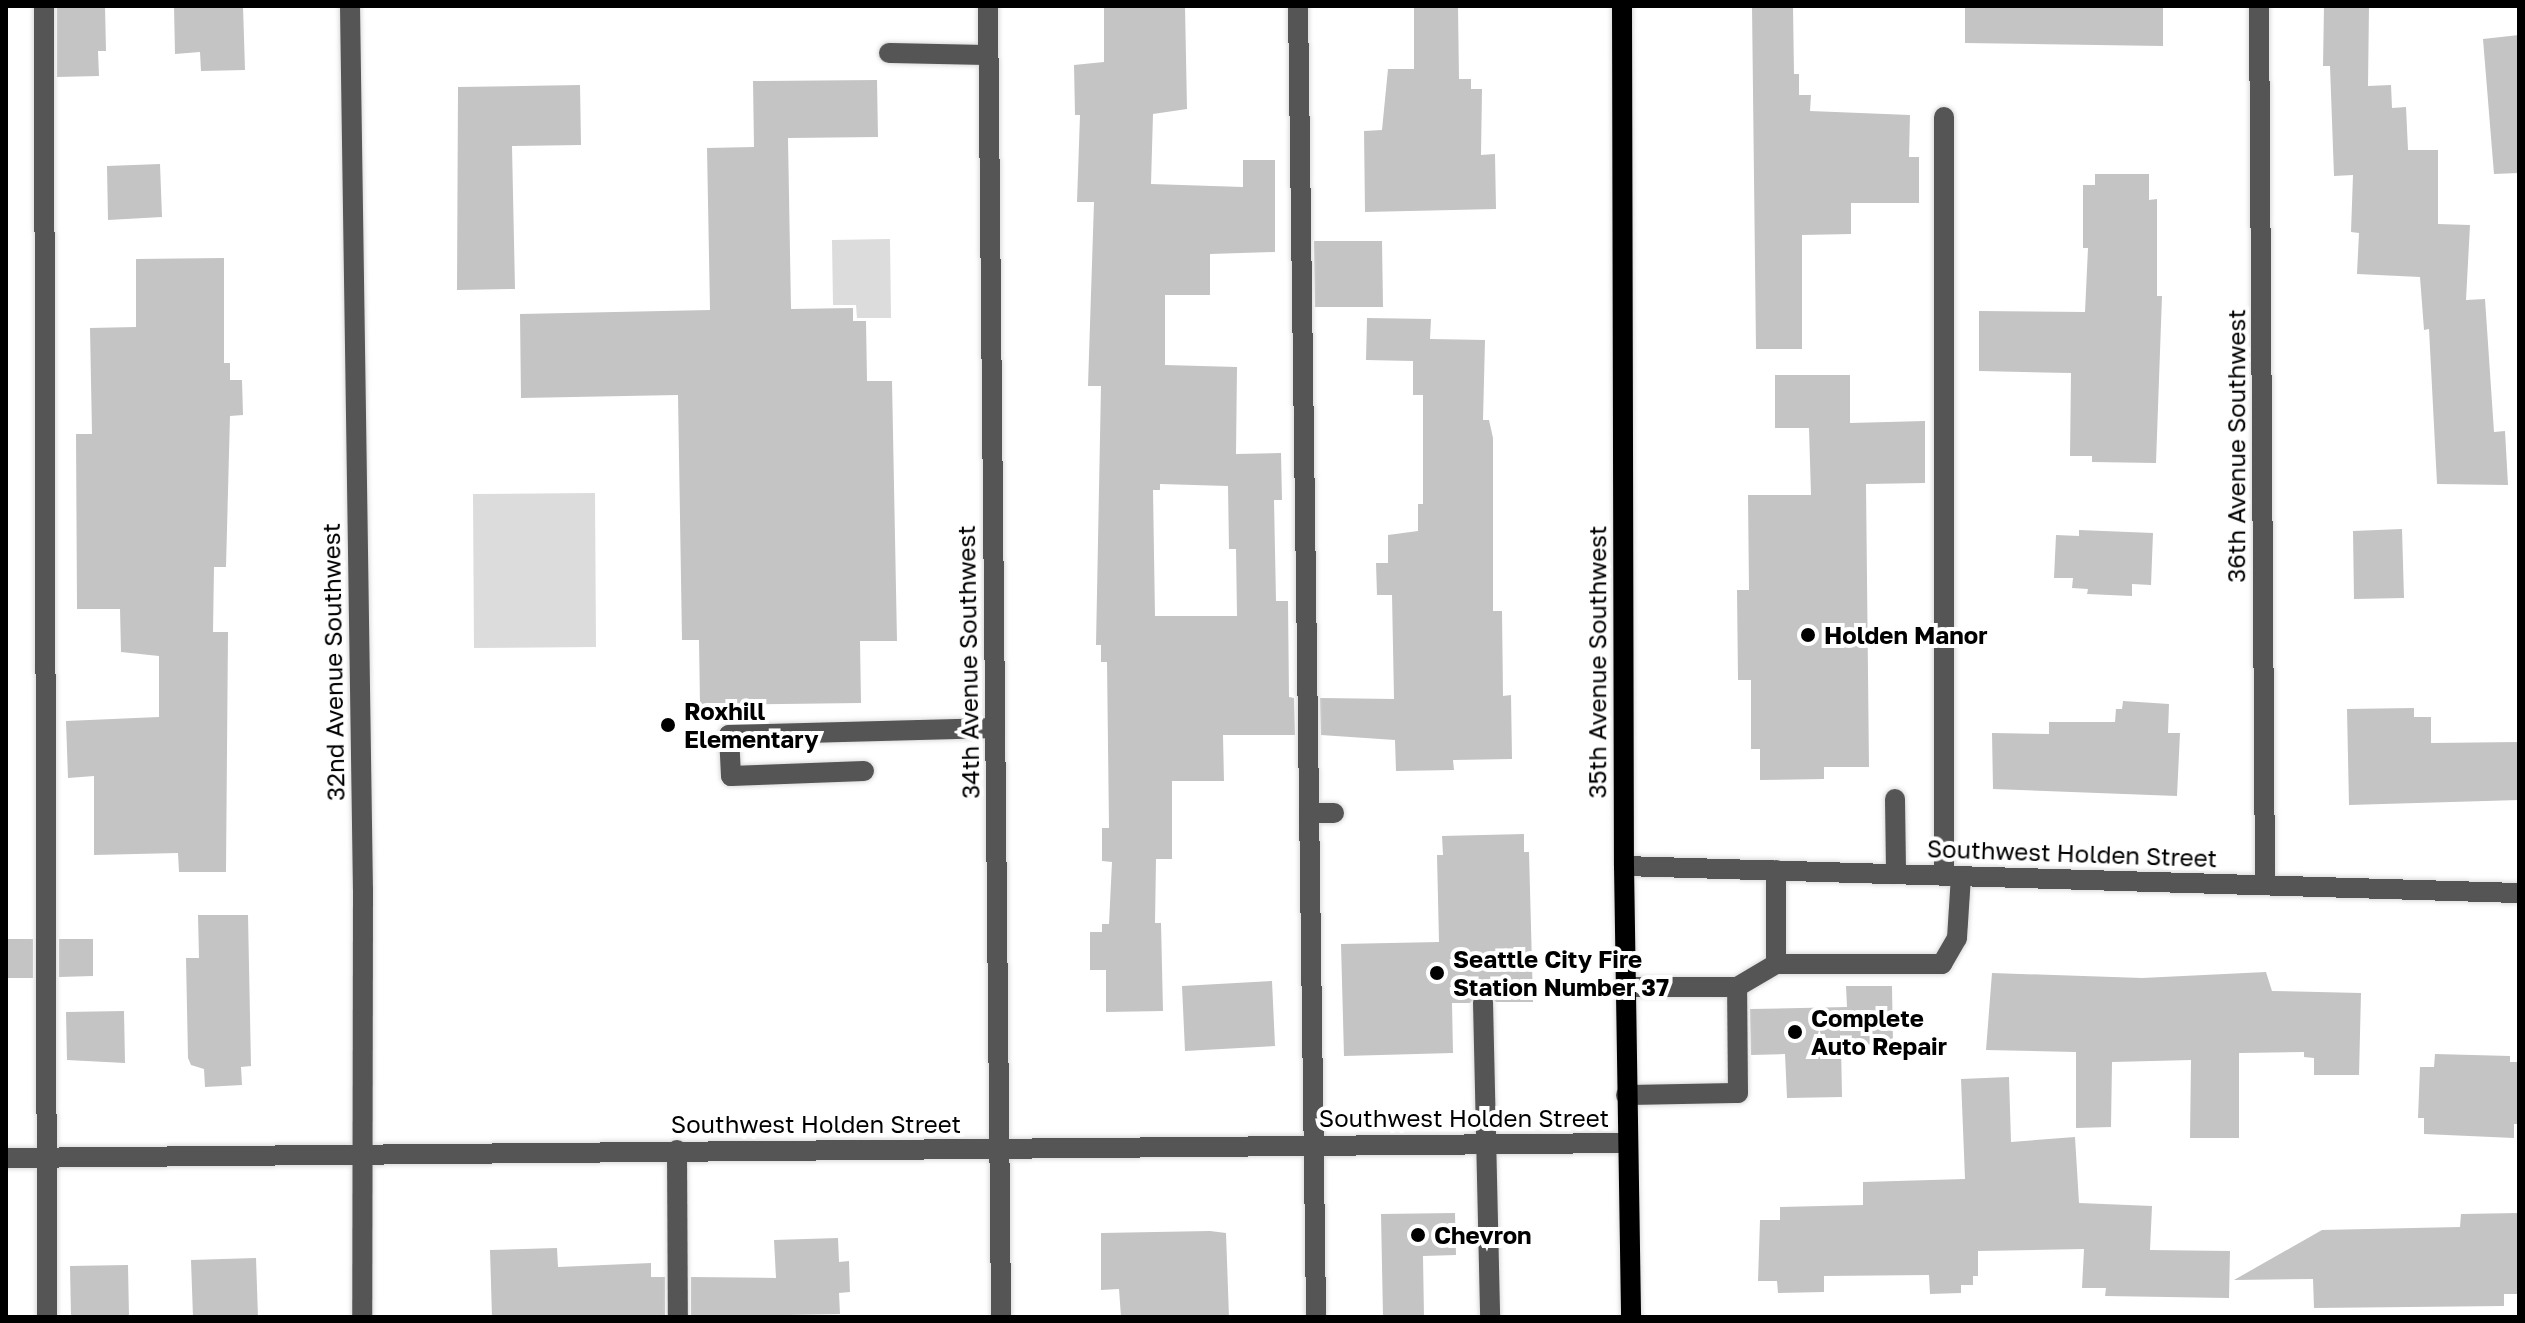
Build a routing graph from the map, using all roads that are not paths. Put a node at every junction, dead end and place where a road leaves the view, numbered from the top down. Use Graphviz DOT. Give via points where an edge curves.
graph roads {
  1 [pos="44,6"];
  2 [pos="350,6"];
  3 [pos="988,6"];
  4 [pos="1298,6"];
  5 [pos="1622,6"];
  6 [pos="2259,6"];
  7 [pos="889,53"];
  8 [pos="988,55"];
  9 [pos="1944,117"];
  10 [pos="995,728"];
  11 [pos="864,771"];
  12 [pos="1895,799"];
  13 [pos="1309,813"];
  14 [pos="1334,813"];
  15 [pos="1624,866"];
  16 [pos="1776,870"];
  17 [pos="1896,874"];
  18 [pos="1952,876"];
  19 [pos="2265,885"];
  20 [pos="2519,893"];
  21 [pos="1776,964"];
  22 [pos="1625,987"];
  23 [pos="1737,987"];
  24 [pos="1483,1002"];
  25 [pos="1626,1095"];
  26 [pos="1627,1143"];
  27 [pos="1486,1144"];
  28 [pos="1314,1145"];
  29 [pos="677,1150"];
  30 [pos="1000,1150"];
  31 [pos="360,1153"];
  32 [pos="46,1157"];
  33 [pos="6,1158"];
  34 [pos="47,1317"];
  35 [pos="362,1317"];
  36 [pos="678,1317"];
  37 [pos="1001,1317"];
  38 [pos="1316,1317"];
  39 [pos="1490,1317"];
  40 [pos="1631,1317"];
  1 -- 32 [label="street"];
  2 -- 31 [label="street, 32nd Avenue Southwest" via="363,890"];
  3 -- 8 [label="street, 34th Avenue Southwest"];
  4 -- 13 [label="street"];
  5 -- 15 [label="main road, 35th Avenue Southwest"];
  6 -- 19 [label="street, 36th Avenue Southwest"];
  7 -- 8 [label="street"];
  8 -- 10 [label="street, 34th Avenue Southwest"];
  9 -- 18 [label="street"];
  10 -- 11 [label="street" via="729,735 731,776"];
  10 -- 30 [label="street, 34th Avenue Southwest"];
  12 -- 17 [label="street"];
  13 -- 14 [label="street"];
  13 -- 28 [label="street"];
  15 -- 16 [label="street, Southwest Holden Street"];
  15 -- 22 [label="main road, 35th Avenue Southwest"];
  16 -- 17 [label="street, Southwest Holden Street"];
  16 -- 21 [label="street"];
  17 -- 18 [label="street, Southwest Holden Street"];
  18 -- 19 [label="street, Southwest Holden Street"];
  18 -- 21 [label="street" via="1957,938 1942,964"];
  19 -- 20 [label="street, Southwest Holden Street"];
  21 -- 23 [label="street"];
  22 -- 23 [label="street"];
  22 -- 25 [label="main road, 35th Avenue Southwest"];
  23 -- 25 [label="street" via="1738,1093"];
  24 -- 27 [label="street"];
  25 -- 26 [label="main road, 35th Avenue Southwest"];
  26 -- 27 [label="street, Southwest Holden Street"];
  26 -- 40 [label="main road, 35th Avenue Southwest"];
  27 -- 28 [label="street, Southwest Holden Street"];
  27 -- 39 [label="street"];
  28 -- 30 [label="street, Southwest Holden Street"];
  28 -- 38 [label="street"];
  29 -- 30 [label="street, Southwest Holden Street"];
  29 -- 31 [label="street, Southwest Holden Street"];
  29 -- 36 [label="street"];
  30 -- 37 [label="street, 34th Avenue Southwest"];
  31 -- 32 [label="street, Southwest Holden Street"];
  31 -- 35 [label="street, 32nd Avenue Southwest"];
  32 -- 33 [label="street, Southwest Holden Street"];
  32 -- 34 [label="street"];
}
